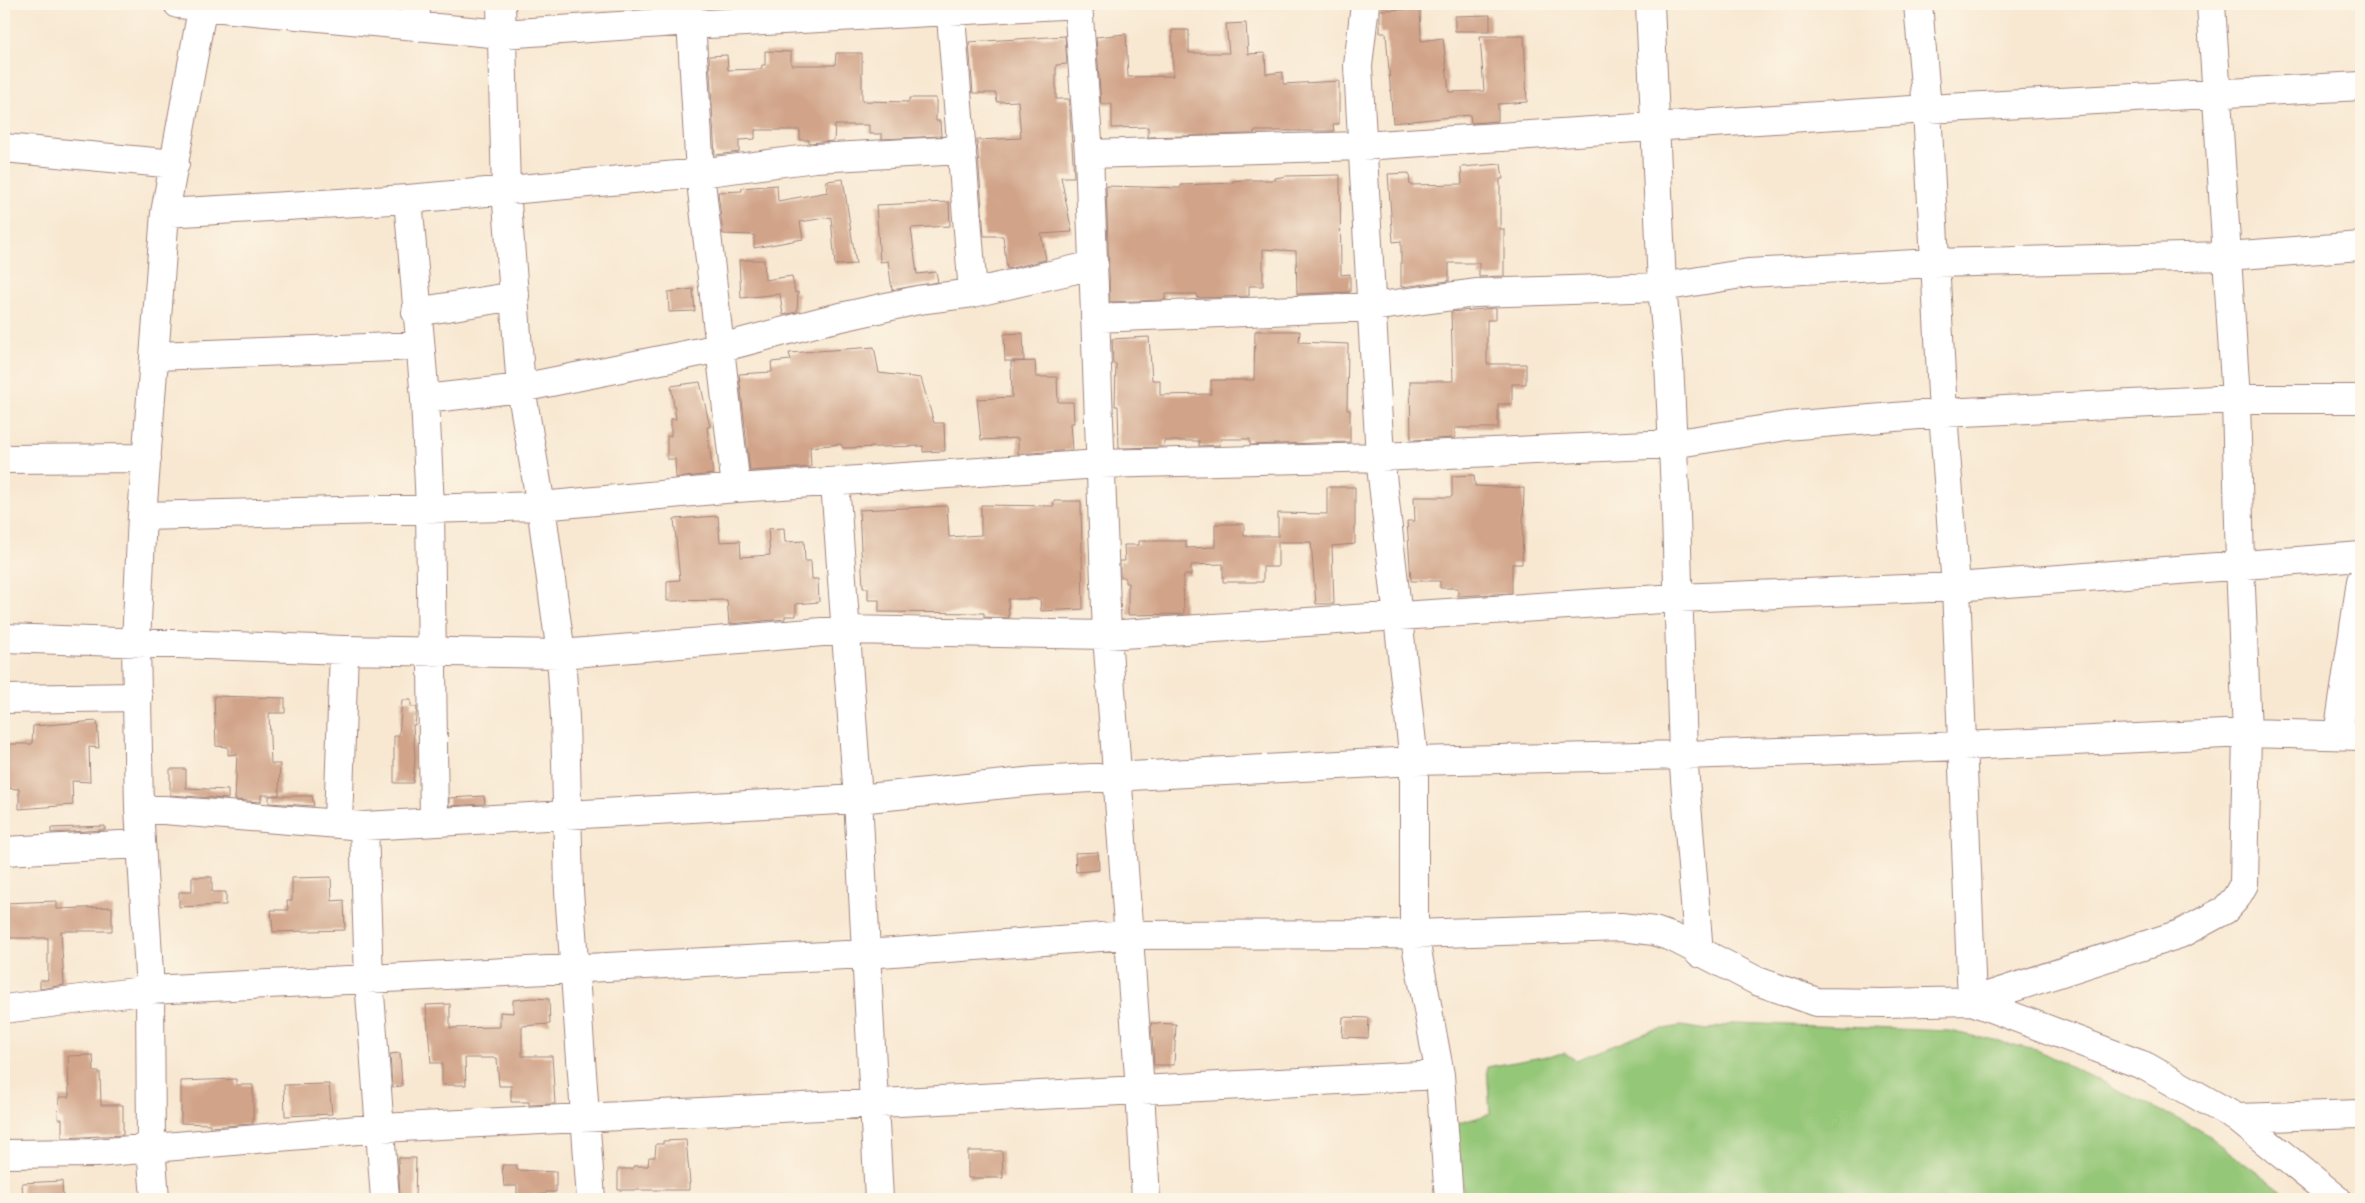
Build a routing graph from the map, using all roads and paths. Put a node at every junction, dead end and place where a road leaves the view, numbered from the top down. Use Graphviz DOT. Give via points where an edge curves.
graph roads {
  1 [pos="501,4"];
  2 [pos="1080,4"];
  3 [pos="1365,4"];
  4 [pos="1650,4"];
  5 [pos="1918,4"];
  6 [pos="2211,4"];
  7 [pos="194,5"];
  8 [pos="951,8"];
  9 [pos="688,13"];
  10 [pos="416,15"];
  11 [pos="502,34"];
  12 [pos="2361,86"];
  13 [pos="2218,94"];
  14 [pos="1927,109"];
  15 [pos="1654,128"];
  16 [pos="1362,146"];
  17 [pos="4,148"];
  18 [pos="962,150"];
  19 [pos="1089,154"];
  20 [pos="175,164"];
  21 [pos="700,173"];
  22 [pos="506,190"];
  23 [pos="408,199"];
  24 [pos="165,213"];
  25 [pos="2361,246"];
  26 [pos="2227,256"];
  27 [pos="1933,263"];
  28 [pos="1094,265"];
  29 [pos="1662,287"];
  30 [pos="972,293"];
  31 [pos="515,296"];
  32 [pos="1372,307"];
  33 [pos="416,312"];
  34 [pos="1095,318"];
  35 [pos="419,346"];
  36 [pos="720,348"];
  37 [pos="156,356"];
  38 [pos="521,388"];
  39 [pos="425,399"];
  40 [pos="2236,399"];
  41 [pos="2361,399"];
  42 [pos="1942,414"];
  43 [pos="1672,444"];
  44 [pos="1380,457"];
  45 [pos="147,458"];
  46 [pos="4,459"];
  47 [pos="1100,464"];
  48 [pos="835,483"];
  49 [pos="736,488"];
  50 [pos="541,506"];
  51 [pos="430,508"];
  52 [pos="142,516"];
  53 [pos="2361,556"];
  54 [pos="2240,564"];
  55 [pos="2361,581"];
  56 [pos="1956,587"];
  57 [pos="1677,598"];
  58 [pos="1397,617"];
  59 [pos="846,630"];
  60 [pos="1107,635"];
  61 [pos="4,638"];
  62 [pos="136,642"];
  63 [pos="344,650"];
  64 [pos="433,650"];
  65 [pos="561,654"];
  66 [pos="138,697"];
  67 [pos="4,700"];
  68 [pos="2247,732"];
  69 [pos="2349,735"];
  70 [pos="1963,746"];
  71 [pos="1683,756"];
  72 [pos="1414,761"];
  73 [pos="1118,777"];
  74 [pos="858,799"];
  75 [pos="139,808"];
  76 [pos="566,814"];
  77 [pos="434,822"];
  78 [pos="338,823"];
  79 [pos="364,826"];
  80 [pos="140,844"];
  81 [pos="4,851"];
  82 [pos="1414,934"];
  83 [pos="1128,935"];
  84 [pos="1699,953"];
  85 [pos="866,954"];
  86 [pos="576,970"];
  87 [pos="369,980"];
  88 [pos="150,990"];
  89 [pos="1972,1000"];
  90 [pos="4,1009"];
  91 [pos="1440,1075"];
  92 [pos="1140,1090"];
  93 [pos="875,1104"];
  94 [pos="2361,1114"];
  95 [pos="587,1118"];
  96 [pos="2237,1118"];
  97 [pos="381,1128"];
  98 [pos="151,1148"];
  99 [pos="4,1154"];
  100 [pos="155,1199"];
  101 [pos="385,1199"];
  102 [pos="591,1199"];
  103 [pos="880,1199"];
  104 [pos="1146,1199"];
  105 [pos="1449,1199"];
  106 [pos="2338,1199"];
  1 -- 11 [label="street"];
  2 -- 8 [label="street"];
  2 -- 19 [label="street"];
  3 -- 16 [label="street" via="1358,66"];
  4 -- 15 [label="street"];
  5 -- 14 [label="street"];
  6 -- 13 [label="street"];
  7 -- 10 [label="street"];
  7 -- 20 [label="street"];
  8 -- 9 [label="street" via="707,24"];
  8 -- 18 [label="street"];
  9 -- 11 [label="street"];
  9 -- 21 [label="street"];
  10 -- 11 [label="street"];
  11 -- 22 [label="street"];
  12 -- 13 [label="street"];
  13 -- 14 [label="street"];
  13 -- 26 [label="street"];
  14 -- 15 [label="street"];
  14 -- 27 [label="street"];
  15 -- 16 [label="street"];
  15 -- 29 [label="street"];
  16 -- 19 [label="street"];
  16 -- 32 [label="street"];
  17 -- 20 [label="street"];
  18 -- 21 [label="street" via="815,158"];
  18 -- 30 [label="street"];
  19 -- 28 [label="street"];
  20 -- 24 [label="street"];
  21 -- 22 [label="street"];
  21 -- 36 [label="street"];
  22 -- 23 [label="street"];
  22 -- 31 [label="street"];
  23 -- 24 [label="street"];
  23 -- 33 [label="street"];
  24 -- 37 [label="street"];
  25 -- 26 [label="street"];
  26 -- 27 [label="street"];
  26 -- 40 [label="street"];
  27 -- 29 [label="street" via="1748,273"];
  27 -- 42 [label="street"];
  28 -- 30 [label="street"];
  28 -- 34 [label="street"];
  29 -- 32 [label="street" via="1476,293"];
  29 -- 43 [label="street"];
  30 -- 36 [label="street" via="918,300"];
  31 -- 33 [label="street"];
  31 -- 38 [label="street"];
  32 -- 34 [label="street"];
  32 -- 44 [label="street"];
  33 -- 35 [label="street"];
  34 -- 47 [label="street"];
  35 -- 37 [label="street"];
  35 -- 39 [label="street"];
  36 -- 38 [label="street"];
  36 -- 49 [label="street"];
  37 -- 45 [label="street"];
  38 -- 39 [label="street"];
  38 -- 50 [label="street"];
  39 -- 51 [label="street"];
  40 -- 41 [label="street"];
  40 -- 42 [label="street"];
  40 -- 54 [label="street"];
  42 -- 43 [label="street" via="1786,426"];
  42 -- 56 [label="street"];
  43 -- 44 [label="street"];
  43 -- 57 [label="street"];
  44 -- 47 [label="street"];
  44 -- 58 [label="street"];
  45 -- 46 [label="street"];
  45 -- 52 [label="street"];
  47 -- 48 [label="street"];
  47 -- 60 [label="street"];
  48 -- 49 [label="street"];
  48 -- 59 [label="street"];
  49 -- 50 [label="street"];
  50 -- 51 [label="street"];
  50 -- 65 [label="street"];
  51 -- 52 [label="street"];
  51 -- 64 [label="street"];
  52 -- 62 [label="street"];
  53 -- 54 [label="street"];
  54 -- 56 [label="street"];
  54 -- 68 [label="street"];
  55 -- 69 [label="street"];
  56 -- 57 [label="street"];
  56 -- 70 [label="street"];
  57 -- 58 [label="street"];
  57 -- 71 [label="street"];
  58 -- 60 [label="street"];
  58 -- 72 [label="street"];
  59 -- 60 [label="street"];
  59 -- 65 [label="street"];
  59 -- 74 [label="street"];
  60 -- 73 [label="street"];
  61 -- 62 [label="street"];
  62 -- 63 [label="street"];
  62 -- 66 [label="street"];
  63 -- 64 [label="street"];
  63 -- 78 [label="street"];
  64 -- 65 [label="street"];
  64 -- 77 [label="street"];
  65 -- 76 [label="street"];
  66 -- 67 [label="street"];
  66 -- 75 [label="street"];
  68 -- 69 [label="street"];
  68 -- 70 [label="street"];
  68 -- 89 [label="street" via="2244,884 2225,910 2180,934"];
  70 -- 71 [label="street"];
  70 -- 89 [label="street"];
  71 -- 72 [label="street"];
  71 -- 84 [label="street"];
  72 -- 73 [label="street"];
  72 -- 82 [label="street"];
  73 -- 74 [label="street" via="1035,781"];
  73 -- 83 [label="street"];
  74 -- 76 [label="street"];
  74 -- 85 [label="street"];
  75 -- 78 [label="street"];
  75 -- 80 [label="street"];
  76 -- 77 [label="street"];
  76 -- 86 [label="street"];
  77 -- 79 [label="street"];
  78 -- 79 [label="street"];
  79 -- 87 [label="street"];
  80 -- 81 [label="street"];
  80 -- 88 [label="street"];
  82 -- 83 [label="street"];
  82 -- 84 [label="street" via="1621,927 1654,931"];
  82 -- 91 [label="street"];
  83 -- 85 [label="street"];
  83 -- 92 [label="street"];
  84 -- 89 [label="street" via="1757,981 1817,1002 1884,1004"];
  85 -- 86 [label="street"];
  85 -- 93 [label="street"];
  86 -- 87 [label="street"];
  86 -- 95 [label="street"];
  87 -- 88 [label="street"];
  87 -- 97 [label="street"];
  88 -- 90 [label="street"];
  88 -- 98 [label="street"];
  89 -- 96 [label="street" via="2145,1066"];
  91 -- 92 [label="street"];
  91 -- 105 [label="street"];
  92 -- 93 [label="street"];
  92 -- 104 [label="street"];
  93 -- 95 [label="street"];
  93 -- 103 [label="street"];
  94 -- 96 [label="street"];
  95 -- 97 [label="street"];
  95 -- 102 [label="street"];
  96 -- 106 [label="street"];
  97 -- 98 [label="street"];
  97 -- 101 [label="street"];
  98 -- 99 [label="street" via="96,1153"];
  98 -- 100 [label="street"];
}
